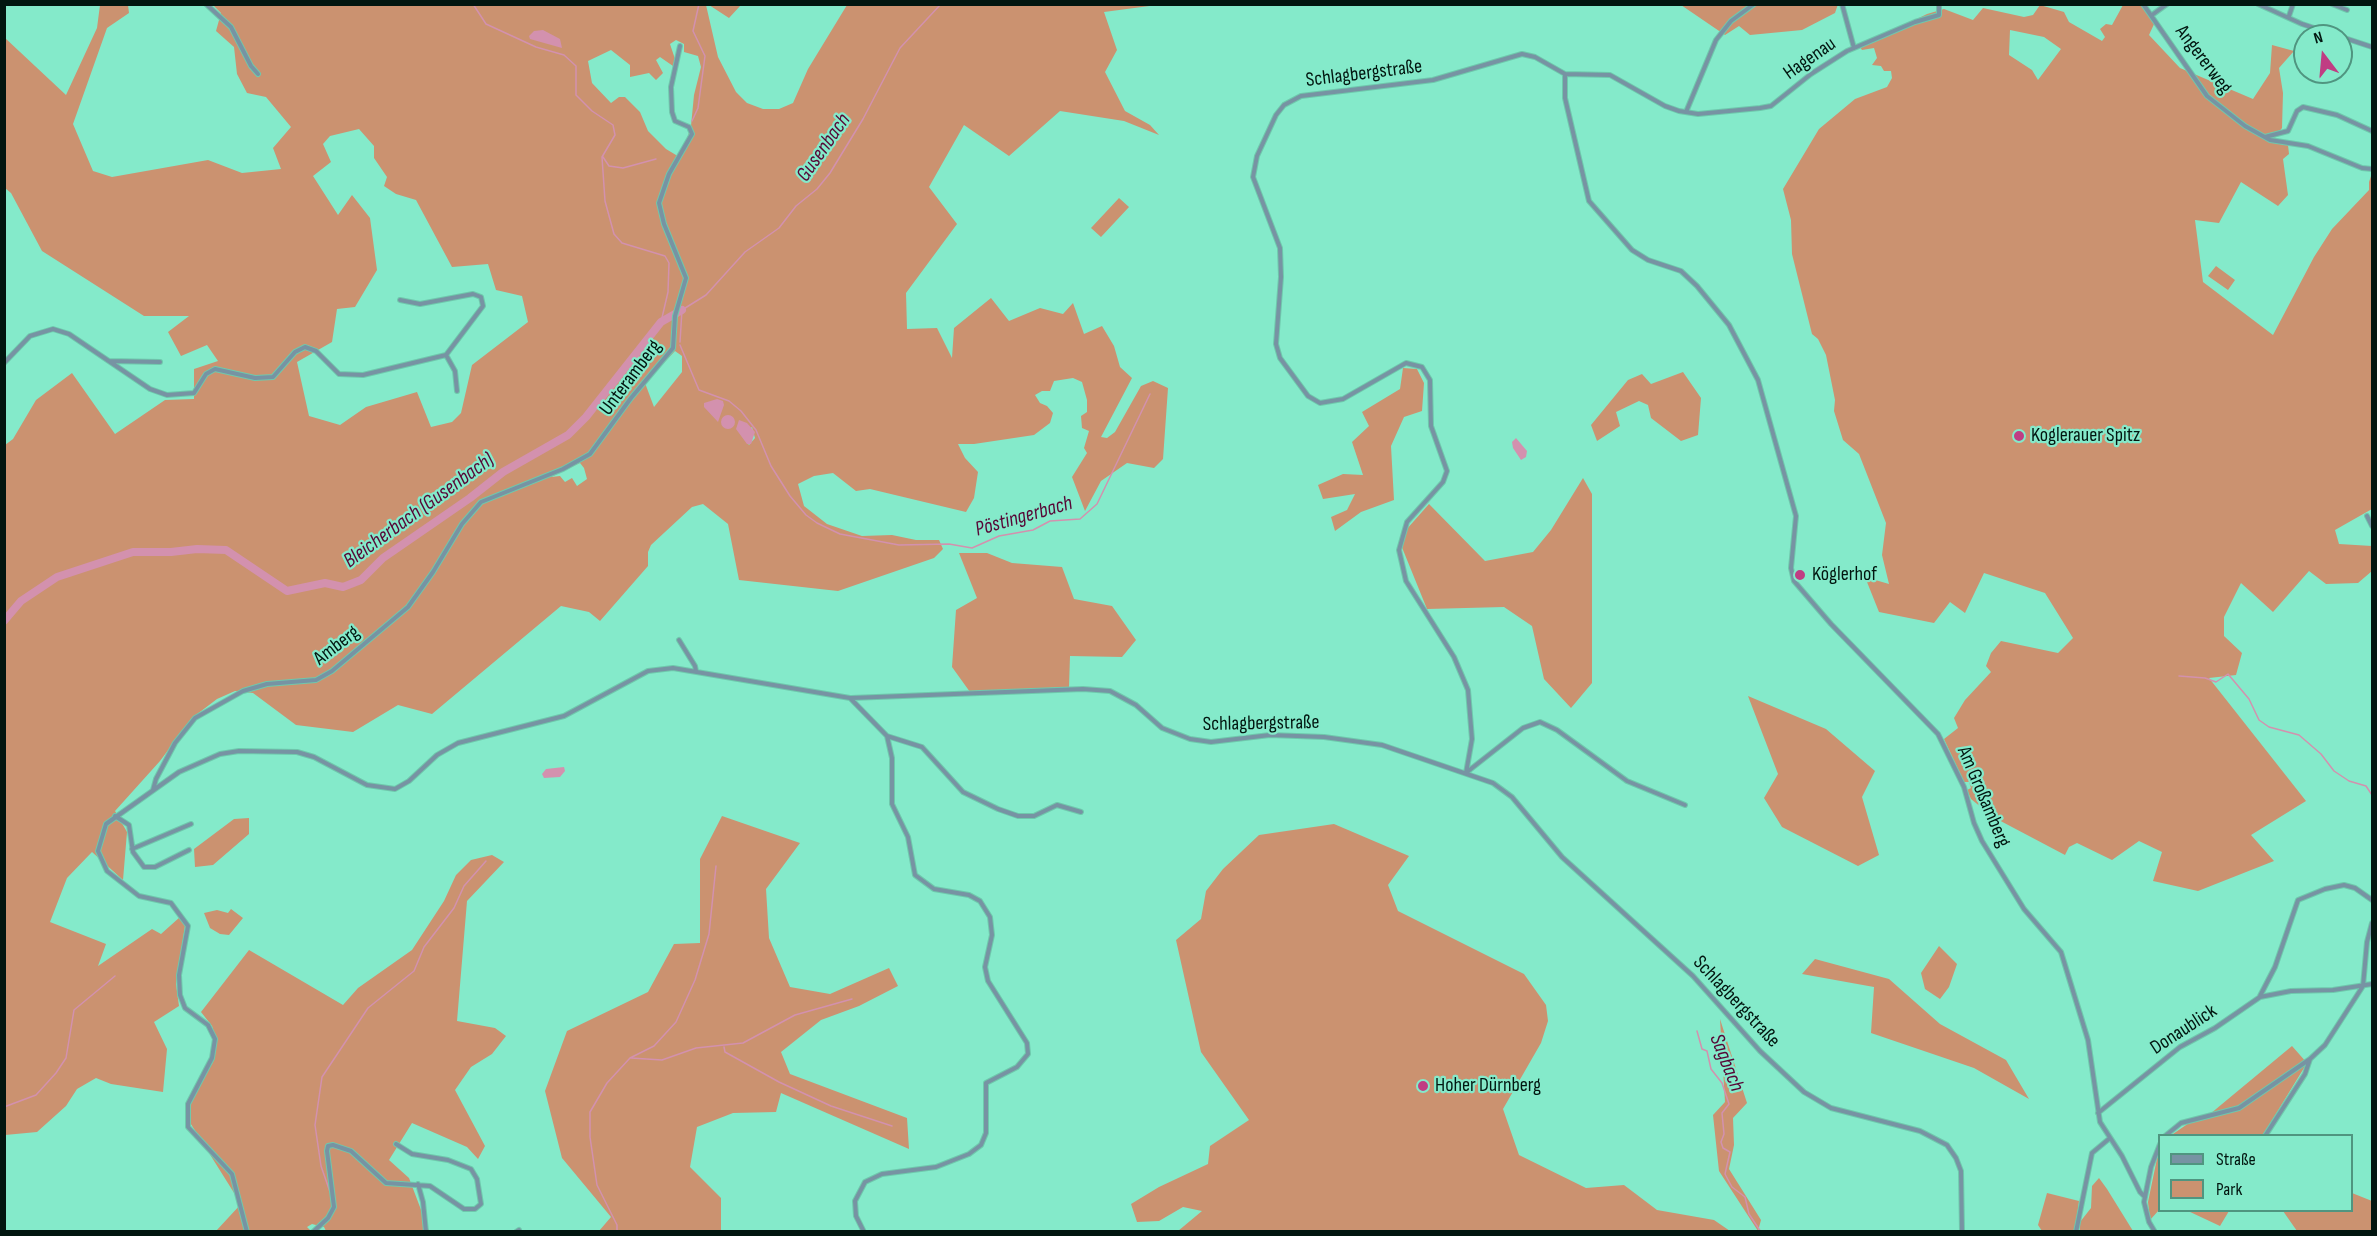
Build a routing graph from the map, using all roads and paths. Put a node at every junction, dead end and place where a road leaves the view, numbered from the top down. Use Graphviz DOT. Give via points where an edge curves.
graph roads {
  1 [pos="206,4"];
  2 [pos="1754,4"];
  3 [pos="1842,4"];
  4 [pos="1939,4"];
  5 [pos="2143,4"];
  6 [pos="2167,4"];
  7 [pos="2258,4"];
  8 [pos="2293,4"];
  9 [pos="2332,4"];
  10 [pos="2348,10"];
  11 [pos="2152,15"];
  12 [pos="2289,16"];
  13 [pos="680,46"];
  14 [pos="2373,47"];
  15 [pos="1854,48"];
  16 [pos="258,74"];
  17 [pos="1565,74"];
  18 [pos="1686,112"];
  19 [pos="2373,132"];
  20 [pos="2264,137"];
  21 [pos="2373,169"];
  22 [pos="400,300"];
  23 [pos="446,356"];
  24 [pos="108,361"];
  25 [pos="160,362"];
  26 [pos="4,363"];
  27 [pos="457,391"];
  28 [pos="2367,516"];
  29 [pos="462,524"];
  30 [pos="2373,526"];
  31 [pos="679,640"];
  32 [pos="696,671"];
  33 [pos="850,698"];
  34 [pos="887,736"];
  35 [pos="1466,772"];
  36 [pos="153,790"];
  37 [pos="1685,805"];
  38 [pos="1081,812"];
  39 [pos="115,816"];
  40 [pos="190,824"];
  41 [pos="132,849"];
  42 [pos="189,850"];
  43 [pos="2373,900"];
  44 [pos="2373,923"];
  45 [pos="2373,984"];
  46 [pos="2363,986"];
  47 [pos="2260,997"];
  48 [pos="2310,1059"];
  49 [pos="2098,1113"];
  50 [pos="2167,1134"];
  51 [pos="2266,1134"];
  52 [pos="2110,1138"];
  53 [pos="396,1144"];
  54 [pos="2158,1148"];
  55 [pos="418,1185"];
  56 [pos="2145,1197"];
  57 [pos="247,1232"];
  58 [pos="313,1232"];
  59 [pos="426,1232"];
  60 [pos="864,1232"];
  61 [pos="1962,1232"];
  62 [pos="2076,1232"];
  63 [pos="2155,1232"];
  1 -- 16 [label="street" via="231,27"];
  2 -- 18 [label="street" via="1731,21 1716,40"];
  3 -- 15 [label="street"];
  4 -- 15 [label="street, Hagenau" via="1939,15"];
  5 -- 11 [label="street, Angererweg"];
  6 -- 11 [label="street, Angererweg"];
  7 -- 12 [label="street"];
  8 -- 12 [label="street"];
  9 -- 10 [label="street"];
  11 -- 20 [label="street, Angererweg" via="2207,96"];
  12 -- 14 [label="street" via="2302,24"];
  13 -- 29 [label="street, Unteramberg" via="671,87 672,112 675,121 688,127 692,134 669,174 659,203 685,276 676,314 675,346 590,454 563,469 485,499"];
  15 -- 18 [label="street, Hagenau" via="1811,74 1771,106 1711,114"];
  17 -- 18 [label="street, Schlagbergstraße" via="1611,75 1665,106"];
  17 -- 35 [label="street, Schlagbergstraße" via="1535,57 1516,55 1433,80 1301,96 1284,105 1276,115 1253,172 1280,248 1276,351 1308,396 1320,403 1338,400 1406,363 1419,365 1429,376 1431,426 1447,471 1443,482 1407,522 1399,550 1406,581 1454,657 1468,690 1472,739"];
  17 -- 49 [label="street, Am Großamberg" via="1565,98 1589,201 1632,250 1681,271 1697,286 1729,326 1758,380 1795,511 1794,581 1938,734 1982,841 2024,909 2061,952 2088,1040"];
  19 -- 20 [label="street" via="2337,115 2303,107 2288,131"];
  20 -- 21 [label="street, Angererweg" via="2308,146"];
  22 -- 23 [label="street" via="420,304 476,294 483,299 483,306"];
  23 -- 24 [label="street" via="349,376 335,372 316,351 305,347 295,352 273,377 255,378 215,369 206,374 194,393 180,396 156,393"];
  23 -- 27 [label="street" via="455,371"];
  24 -- 25 [label="street"];
  24 -- 26 [label="street" via="69,334 53,329 30,336"];
  28 -- 30 [label="street"];
  29 -- 36 [label="street, Amberg" via="413,602 399,615 321,678 253,687 200,714 176,742"];
  31 -- 32 [label="street"];
  32 -- 33 [label="street, Schlagbergstraße"];
  32 -- 36 [label="street, Schlagbergstraße" via="648,671 564,716 458,743 437,755 409,782 394,789 367,785 314,757 269,750 220,754 185,769"];
  33 -- 34 [label="street"];
  33 -- 35 [label="street, Schlagbergstraße" via="1110,691 1136,705 1162,728 1190,740 1211,742 1270,735 1323,737 1382,745"];
  34 -- 38 [label="street" via="922,747 963,792 998,809 1018,816 1034,816 1057,805"];
  34 -- 60 [label="street" via="892,758 892,804 908,837 915,875 934,889 969,895 980,901 990,916 988,981 1028,1043 1028,1054 1017,1067 986,1083 986,1133 981,1145 936,1167 882,1174 865,1182 855,1201 856,1216"];
  35 -- 37 [label="street" via="1523,728 1540,722 1627,781"];
  35 -- 61 [label="street, Schlagbergstraße" via="1505,791 1562,857 1693,976 1760,1051 1804,1092 1831,1108 1920,1131 1947,1145 1960,1171"];
  36 -- 39 [label="street, Schlagbergstraße"];
  39 -- 41 [label="street" via="129,825"];
  39 -- 57 [label="street" via="104,827 100,841 99,855 105,867 134,894 171,903 188,926 179,975 180,996 185,1008 208,1025 215,1039 212,1058 188,1104 188,1127 232,1174"];
  40 -- 41 [label="street"];
  41 -- 42 [label="street" via="139,862 151,868"];
  43 -- 47 [label="street" via="2355,888 2340,885 2298,900 2275,967"];
  44 -- 46 [label="street"];
  45 -- 46 [label="street"];
  46 -- 47 [label="street"];
  46 -- 48 [label="street" via="2325,1045"];
  47 -- 49 [label="street, Donaublick" via="2180,1047"];
  48 -- 50 [label="street" via="2239,1108 2181,1123"];
  48 -- 51 [label="street" via="2305,1074"];
  49 -- 52 [label="street, Am Großamberg"];
  52 -- 56 [label="street, Am Großamberg"];
  52 -- 62 [label="street" via="2092,1153"];
  53 -- 55 [label="street" via="412,1154 448,1160 471,1169 482,1202 475,1209 464,1209 436,1189"];
  54 -- 56 [label="street"];
  55 -- 58 [label="street" via="386,1183 346,1147 330,1145 327,1151 334,1207"];
  55 -- 59 [label="street"];
  56 -- 63 [label="street" via="2145,1210"];
}
